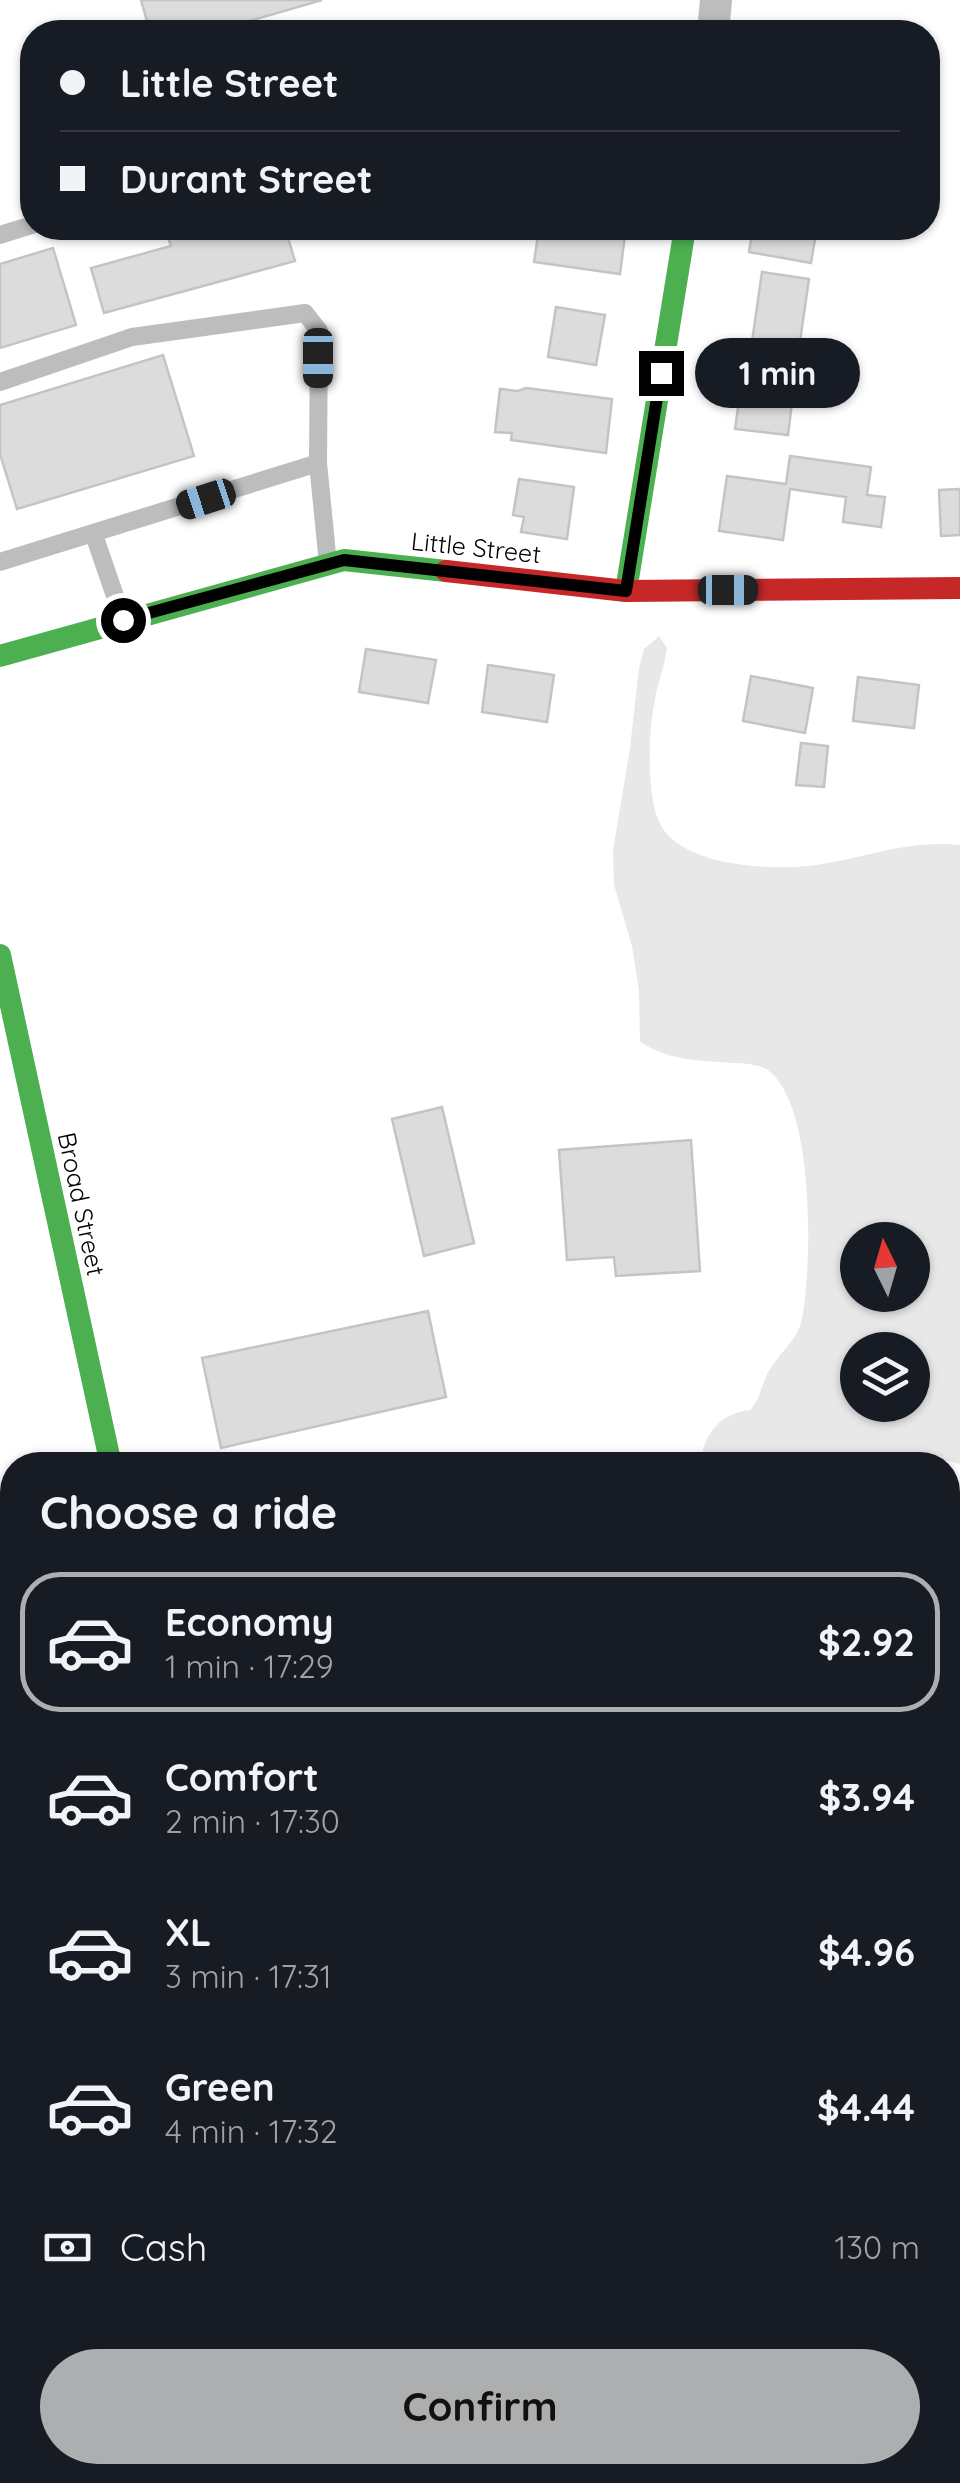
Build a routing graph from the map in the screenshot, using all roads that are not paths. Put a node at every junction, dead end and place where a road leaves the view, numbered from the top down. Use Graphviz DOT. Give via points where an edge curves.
graph roads {
  1 [pos="683,240"];
  2 [pos="0,382"];
  3 [pos="318,463"];
  4 [pos="94,535"];
  5 [pos="0,562"];
  6 [pos="328,565"];
  7 [pos="960,588"];
  8 [pos="626,591"];
  9 [pos="123,620"];
  10 [pos="0,656"];
  11 [pos="0,955"];
  12 [pos="108,1452"];
  1 -- 8 [label="street"];
  2 -- 3 [label="lane" via="132,337 306,313 318,331"];
  3 -- 4 [label="lane"];
  3 -- 6 [label="lane"];
  4 -- 5 [label="lane"];
  4 -- 9 [label="lane"];
  6 -- 8 [label="street, Little Street" via="344,560"];
  6 -- 9 [label="street, Little Street"];
  7 -- 8 [label="street, Little Street"];
  9 -- 10 [label="street, Little Street"];
  11 -- 12 [label="street, Broad Street"];
}
